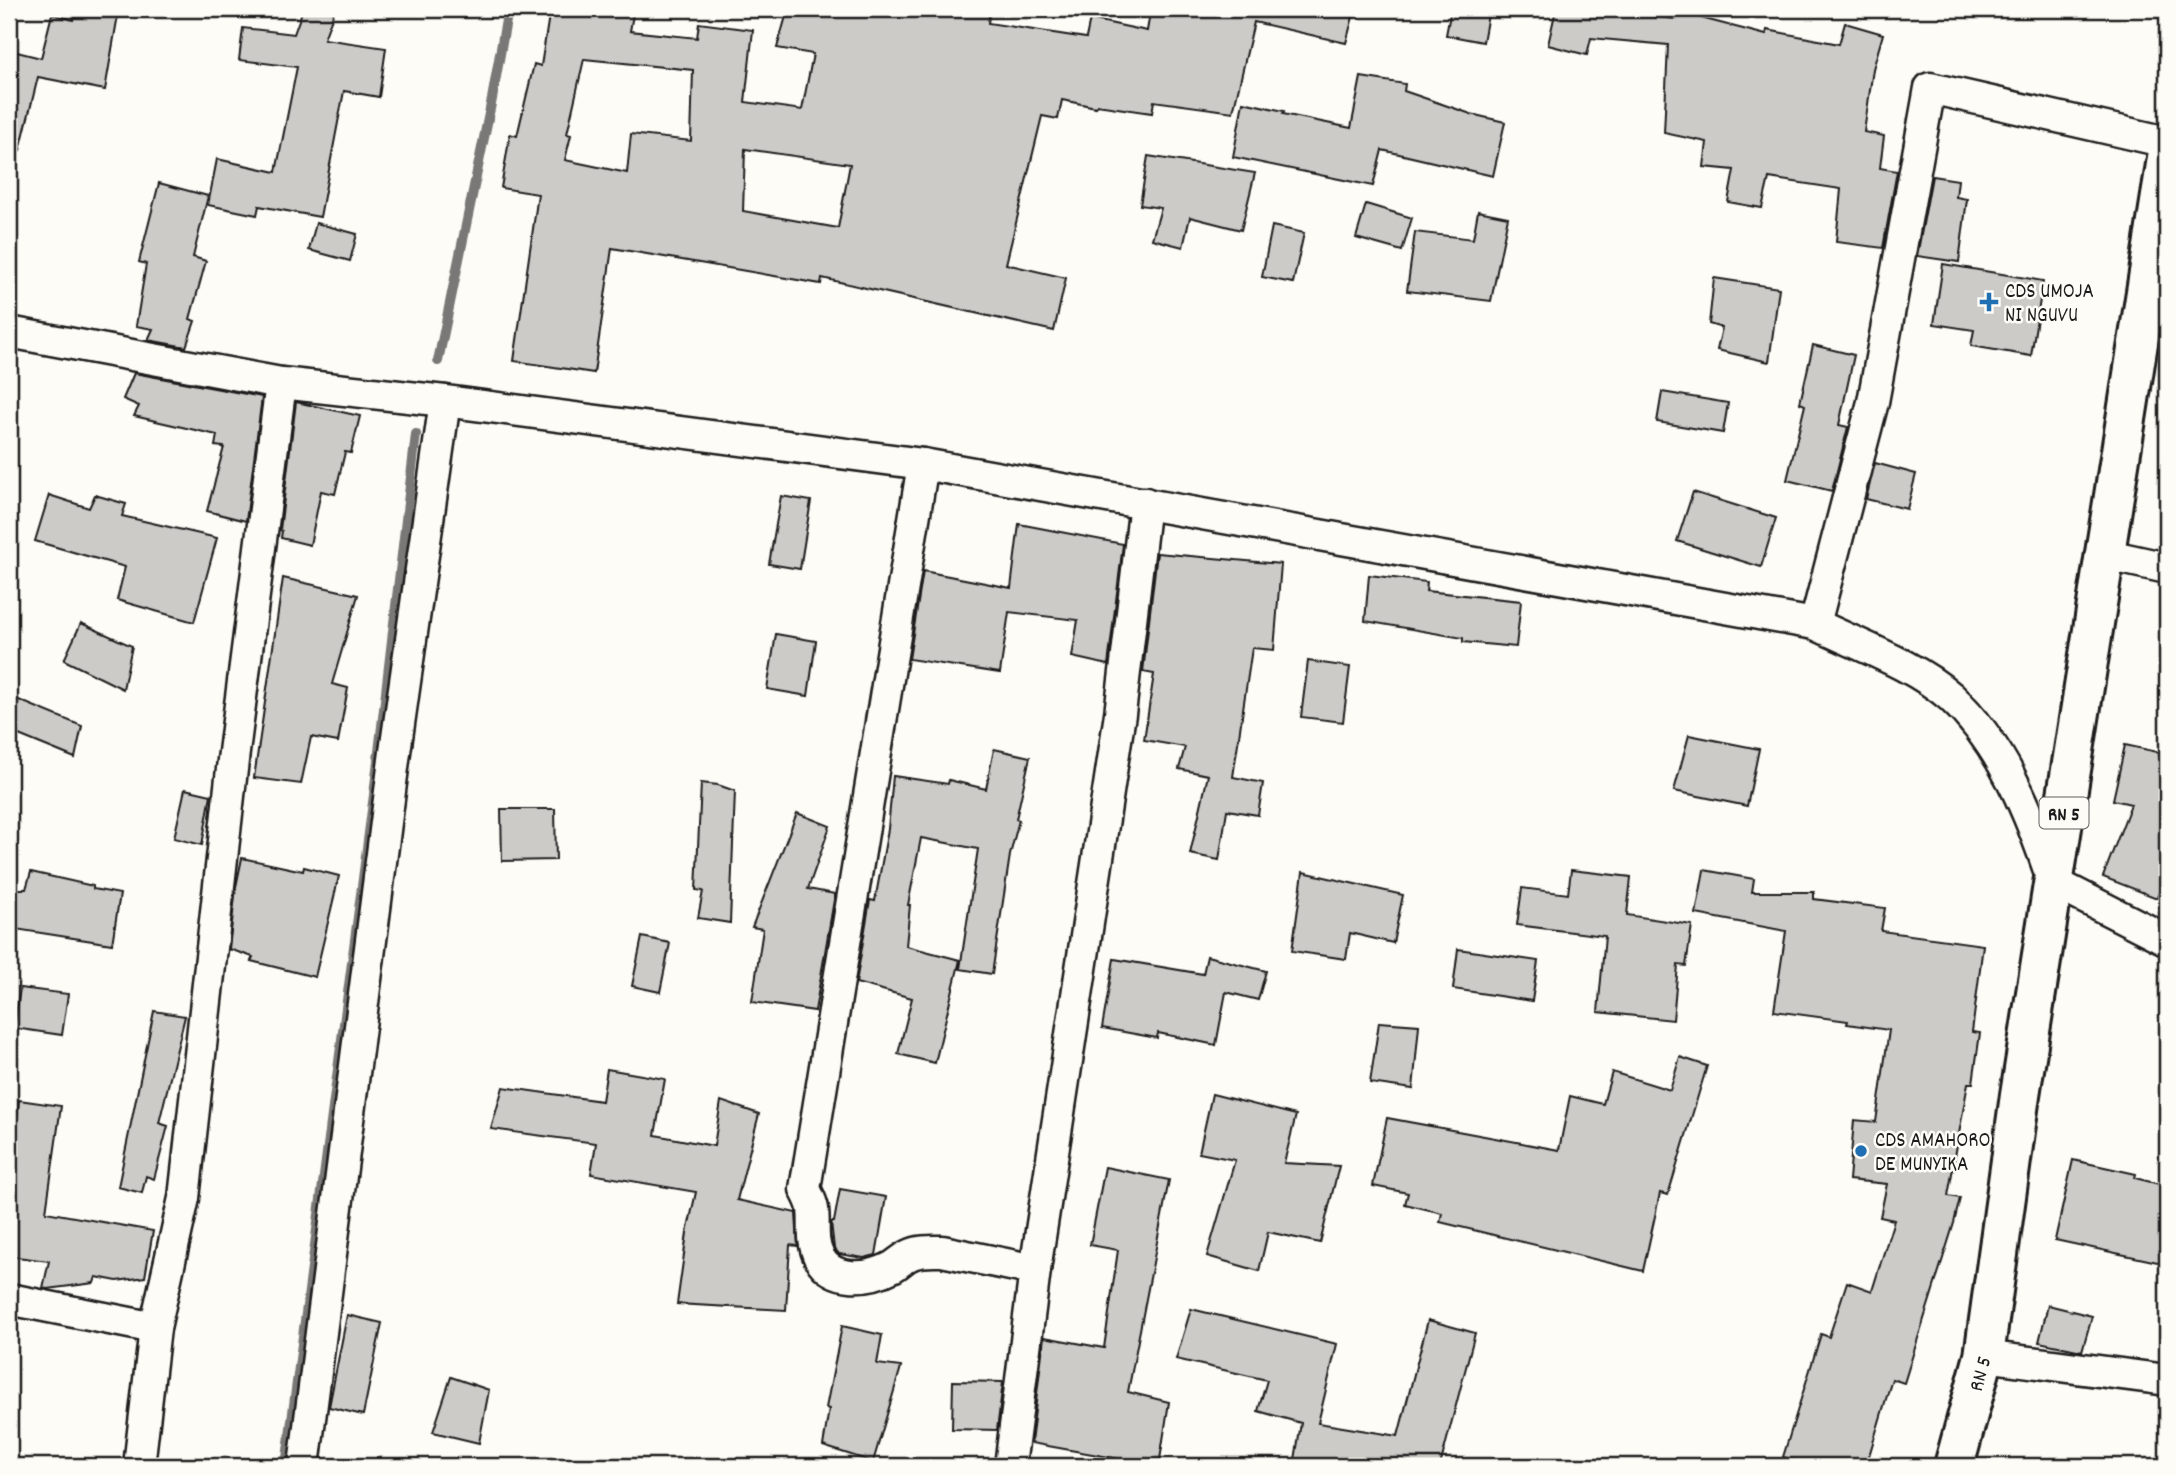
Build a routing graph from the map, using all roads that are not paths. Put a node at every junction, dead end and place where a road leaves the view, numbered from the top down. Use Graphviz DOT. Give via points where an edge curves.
graph roads {
  1 [pos="2167,142"];
  2 [pos="2167,158"];
  3 [pos="9,332"];
  4 [pos="281,383"];
  5 [pos="445,401"];
  6 [pos="923,464"];
  7 [pos="1145,503"];
  8 [pos="2103,554"];
  9 [pos="2167,568"];
  10 [pos="1815,624"];
  11 [pos="2053,882"];
  12 [pos="2167,940"];
  13 [pos="1035,1270"];
  14 [pos="9,1299"];
  15 [pos="155,1328"];
  16 [pos="1983,1356"];
  17 [pos="2167,1380"];
  18 [pos="139,1466"];
  19 [pos="304,1466"];
  20 [pos="1010,1466"];
  21 [pos="1954,1466"];
  1 -- 10 [label="street" via="1930,88 1873,402"];
  2 -- 8 [label="main road, RN 5 / RN 5"];
  3 -- 4 [label="street"];
  4 -- 5 [label="street"];
  4 -- 15 [label="street" via="184,1198"];
  5 -- 6 [label="street"];
  5 -- 19 [label="street"];
  6 -- 7 [label="street"];
  6 -- 13 [label="street" via="805,1189 813,1205 816,1249 834,1273 862,1277 927,1251"];
  7 -- 10 [label="street"];
  7 -- 13 [label="street" via="1120,714"];
  8 -- 9 [label="street"];
  8 -- 11 [label="main road, RN 5 / RN 5"];
  10 -- 11 [label="street" via="1915,672 1950,696 1979,727 2031,818"];
  11 -- 12 [label="street"];
  11 -- 16 [label="main road, RN 5 / RN 5"];
  13 -- 20 [label="street"];
  14 -- 15 [label="street"];
  15 -- 18 [label="street"];
  16 -- 17 [label="street"];
  16 -- 21 [label="main road, RN 5 / RN 5"];
}
